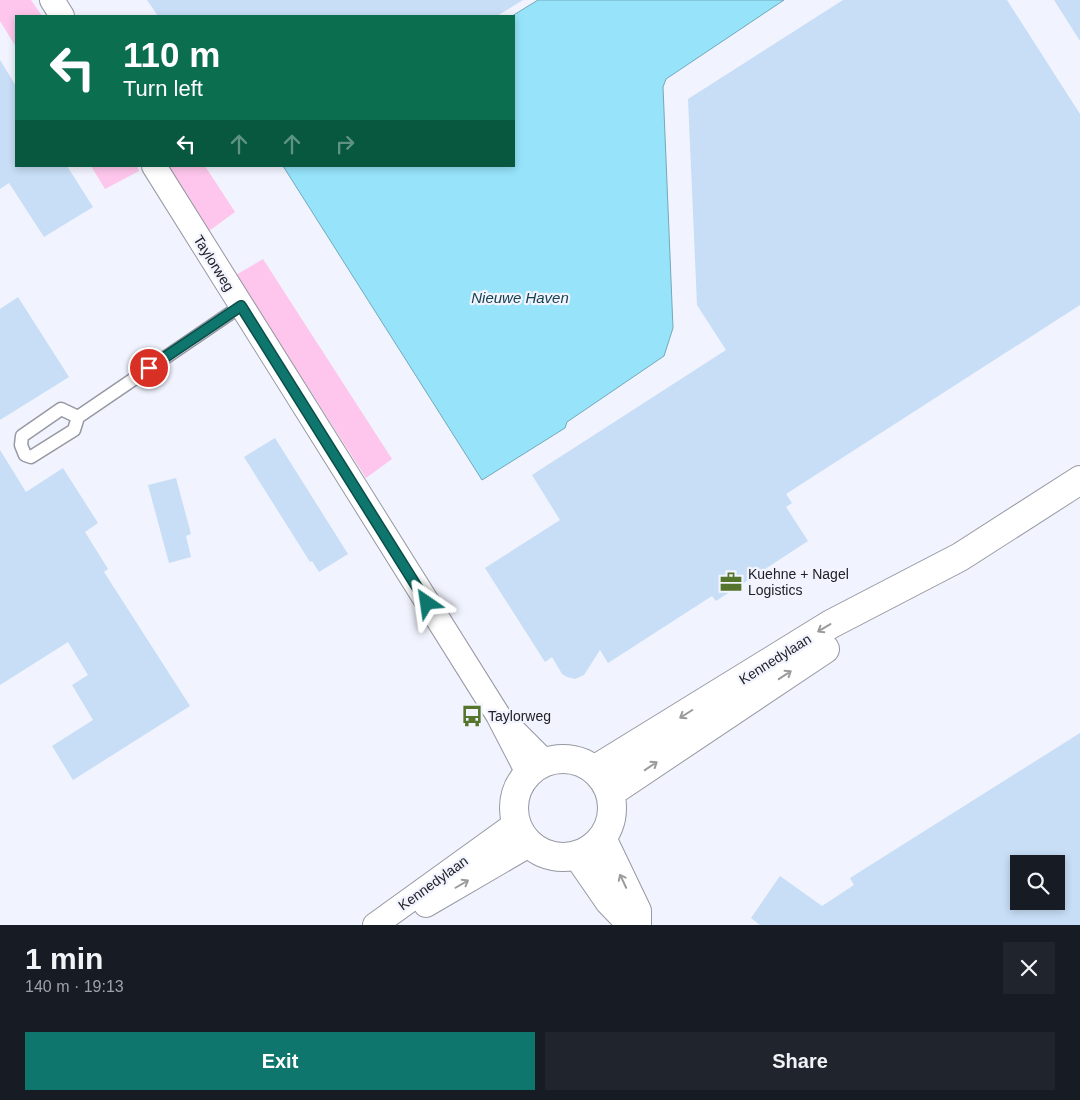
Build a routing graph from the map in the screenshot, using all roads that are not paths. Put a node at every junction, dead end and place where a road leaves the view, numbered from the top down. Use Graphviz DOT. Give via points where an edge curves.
graph roads {
  1 [pos="52,0"];
  2 [pos="61,15"];
  3 [pos="155,167"];
  4 [pos="241,306"];
  5 [pos="78,417"];
  6 [pos="1080,480"];
  7 [pos="960,557"];
  8 [pos="537,767"];
  9 [pos="594,770"];
  10 [pos="610,793"];
  11 [pos="522,834"];
  12 [pos="602,838"];
  13 [pos="578,856"];
  14 [pos="376,925"];
  15 [pos="390,925"];
  16 [pos="632,925"];
  17 [pos="638,925"];
  1 -- 2 [label="street"];
  3 -- 4 [label="street, Taylorweg"];
  4 -- 5 [label="lane"];
  4 -- 8 [label="street, Taylorweg" via="498,714"];
  5 -- 5 [label="lane" via="74,430 31,458 25,455 22,436 61,409"];
  6 -- 7 [label="street, Kennedylaan"];
  7 -- 9 [label="street, Kennedylaan, one-way" via="831,624"];
  10 -- 7 [label="street, Kennedylaan, one-way" via="850,633 927,587"];
  8 -- 9 [label="street" via="558,759 571,759"];
  8 -- 11 [label="street" via="516,791 513,813"];
  9 -- 10 [label="street"];
  10 -- 12 [label="street" via="610,824"];
  11 -- 13 [label="street" via="540,853 552,857"];
  11 -- 14 [label="street, Kennedylaan"];
  15 -- 11 [label="street, Kennedylaan, one-way"];
  12 -- 13 [label="street" via="592,849"];
  17 -- 12 [label="street, one-way" via="638,911"];
  13 -- 16 [label="street" via="609,901"];
}
